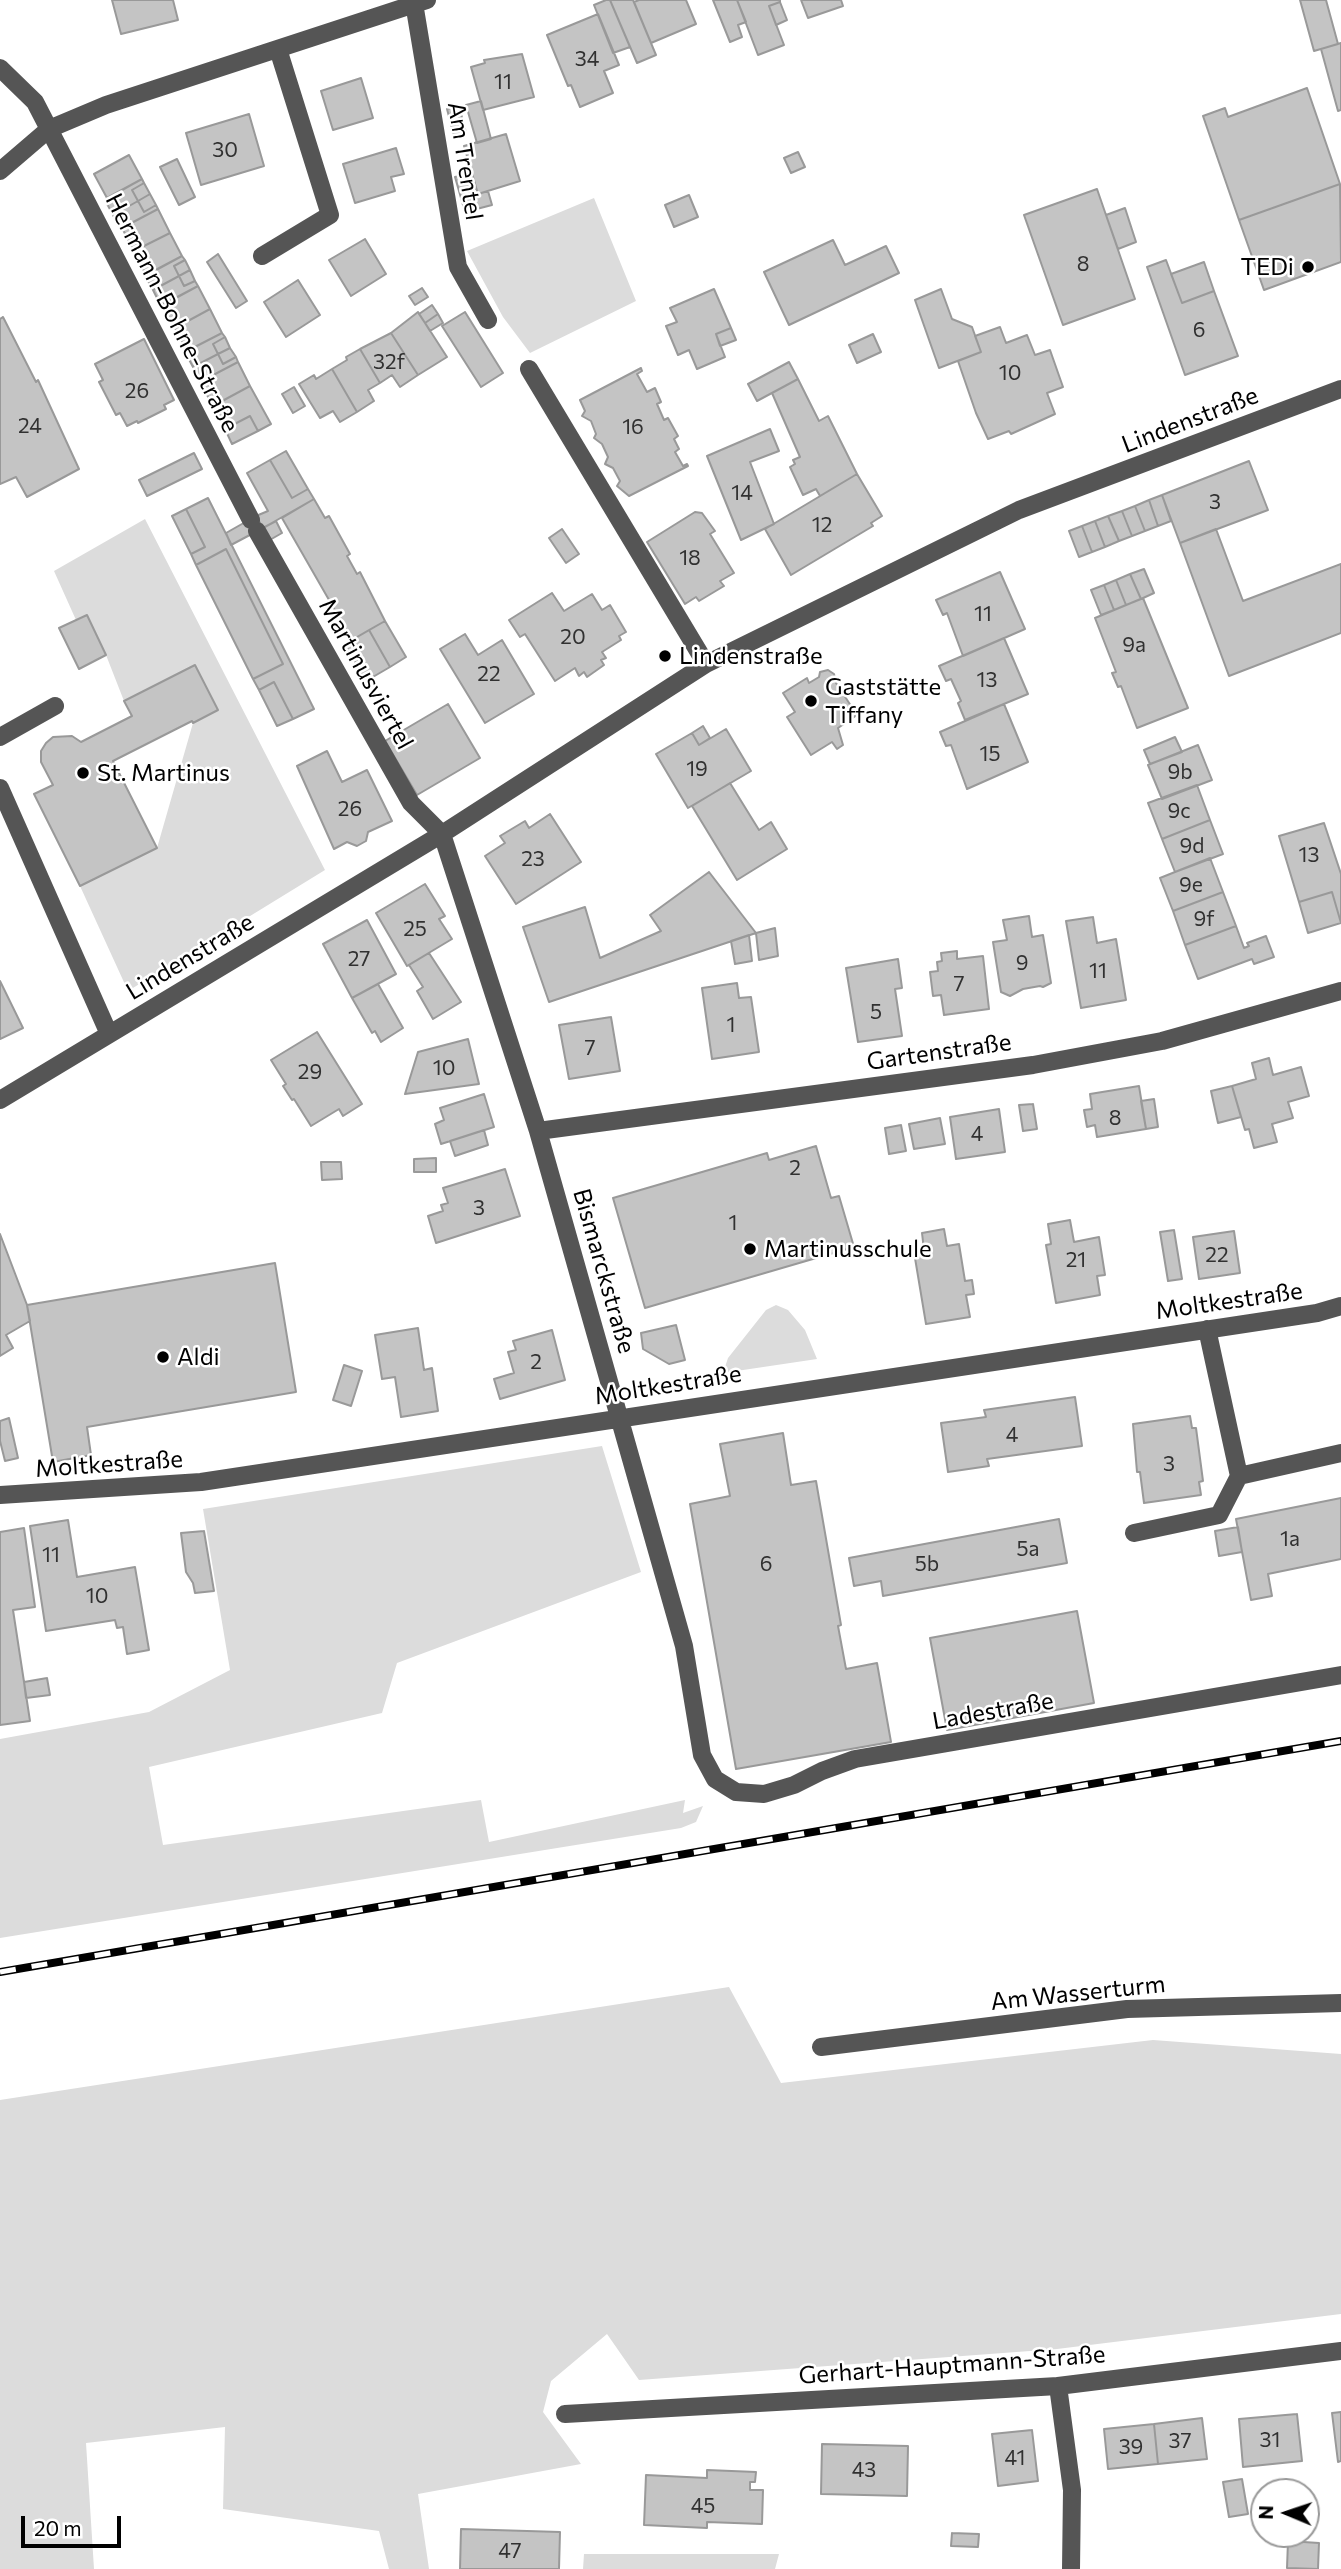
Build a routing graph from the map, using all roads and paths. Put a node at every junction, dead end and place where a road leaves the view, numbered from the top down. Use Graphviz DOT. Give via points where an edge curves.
graph roads {
  1 [pos="421,2"];
  2 [pos="278,49"];
  3 [pos="0,68"];
  4 [pos="49,128"];
  5 [pos="0,171"];
  6 [pos="262,256"];
  7 [pos="488,320"];
  8 [pos="529,369"];
  9 [pos="1341,389"];
  10 [pos="254,525"];
  11 [pos="706,664"];
  12 [pos="55,706"];
  13 [pos="0,737"];
  14 [pos="0,788"];
  15 [pos="442,834"];
  16 [pos="1341,992"];
  17 [pos="109,1034"];
  18 [pos="0,1100"];
  19 [pos="538,1130"];
  20 [pos="1341,1306"];
  21 [pos="1206,1329"];
  22 [pos="621,1417"];
  23 [pos="1341,1453"];
  24 [pos="1239,1476"];
  25 [pos="0,1496"];
  26 [pos="1134,1533"];
  27 [pos="1341,1675"];
  28 [pos="699,1727"];
  29 [pos="1341,2003"];
  30 [pos="821,2047"];
  31 [pos="1341,2351"];
  32 [pos="1058,2386"];
  33 [pos="565,2414"];
  34 [pos="1071,2569"];
  1 -- 2 [label="street"];
  1 -- 7 [label="street, Am Trentel" via="458,267"];
  2 -- 4 [label="street"];
  2 -- 6 [label="street" via="330,215"];
  3 -- 4 [label="street, Hermann-Bohne-Straße" via="35,103"];
  4 -- 5 [label="street"];
  4 -- 10 [label="street, Hermann-Bohne-Straße"];
  8 -- 11 [label="street"];
  9 -- 11 [label="street, Lindenstraße" via="1019,510"];
  10 -- 15 [label="street, Martinusviertel" via="411,803"];
  11 -- 15 [label="street, Lindenstraße"];
  12 -- 13 [label="street"];
  14 -- 17 [label="street"];
  15 -- 17 [label="street, Lindenstraße"];
  15 -- 19 [label="street, Bismarckstraße"];
  16 -- 19 [label="street, Gartenstraße" via="1162,1041 1033,1065"];
  17 -- 18 [label="street, Lindenstraße"];
  19 -- 22 [label="street, Bismarckstraße"];
  20 -- 21 [label="street, Moltkestraße"];
  21 -- 22 [label="street, Moltkestraße"];
  21 -- 24 [label="street"];
  22 -- 25 [label="street, Moltkestraße" via="201,1482"];
  22 -- 28 [label="street, Bismarckstraße" via="684,1646"];
  23 -- 24 [label="street"];
  24 -- 26 [label="street" via="1219,1515"];
  27 -- 28 [label="street, Ladestraße" via="855,1759 764,1794 736,1792 715,1779 702,1755"];
  29 -- 30 [label="street, Am Wasserturm" via="1127,2009"];
  31 -- 32 [label="street, Gerhart-Hauptmann-Straße"];
  32 -- 33 [label="street, Gerhart-Hauptmann-Straße"];
  32 -- 34 [label="street" via="1072,2490"];
}
